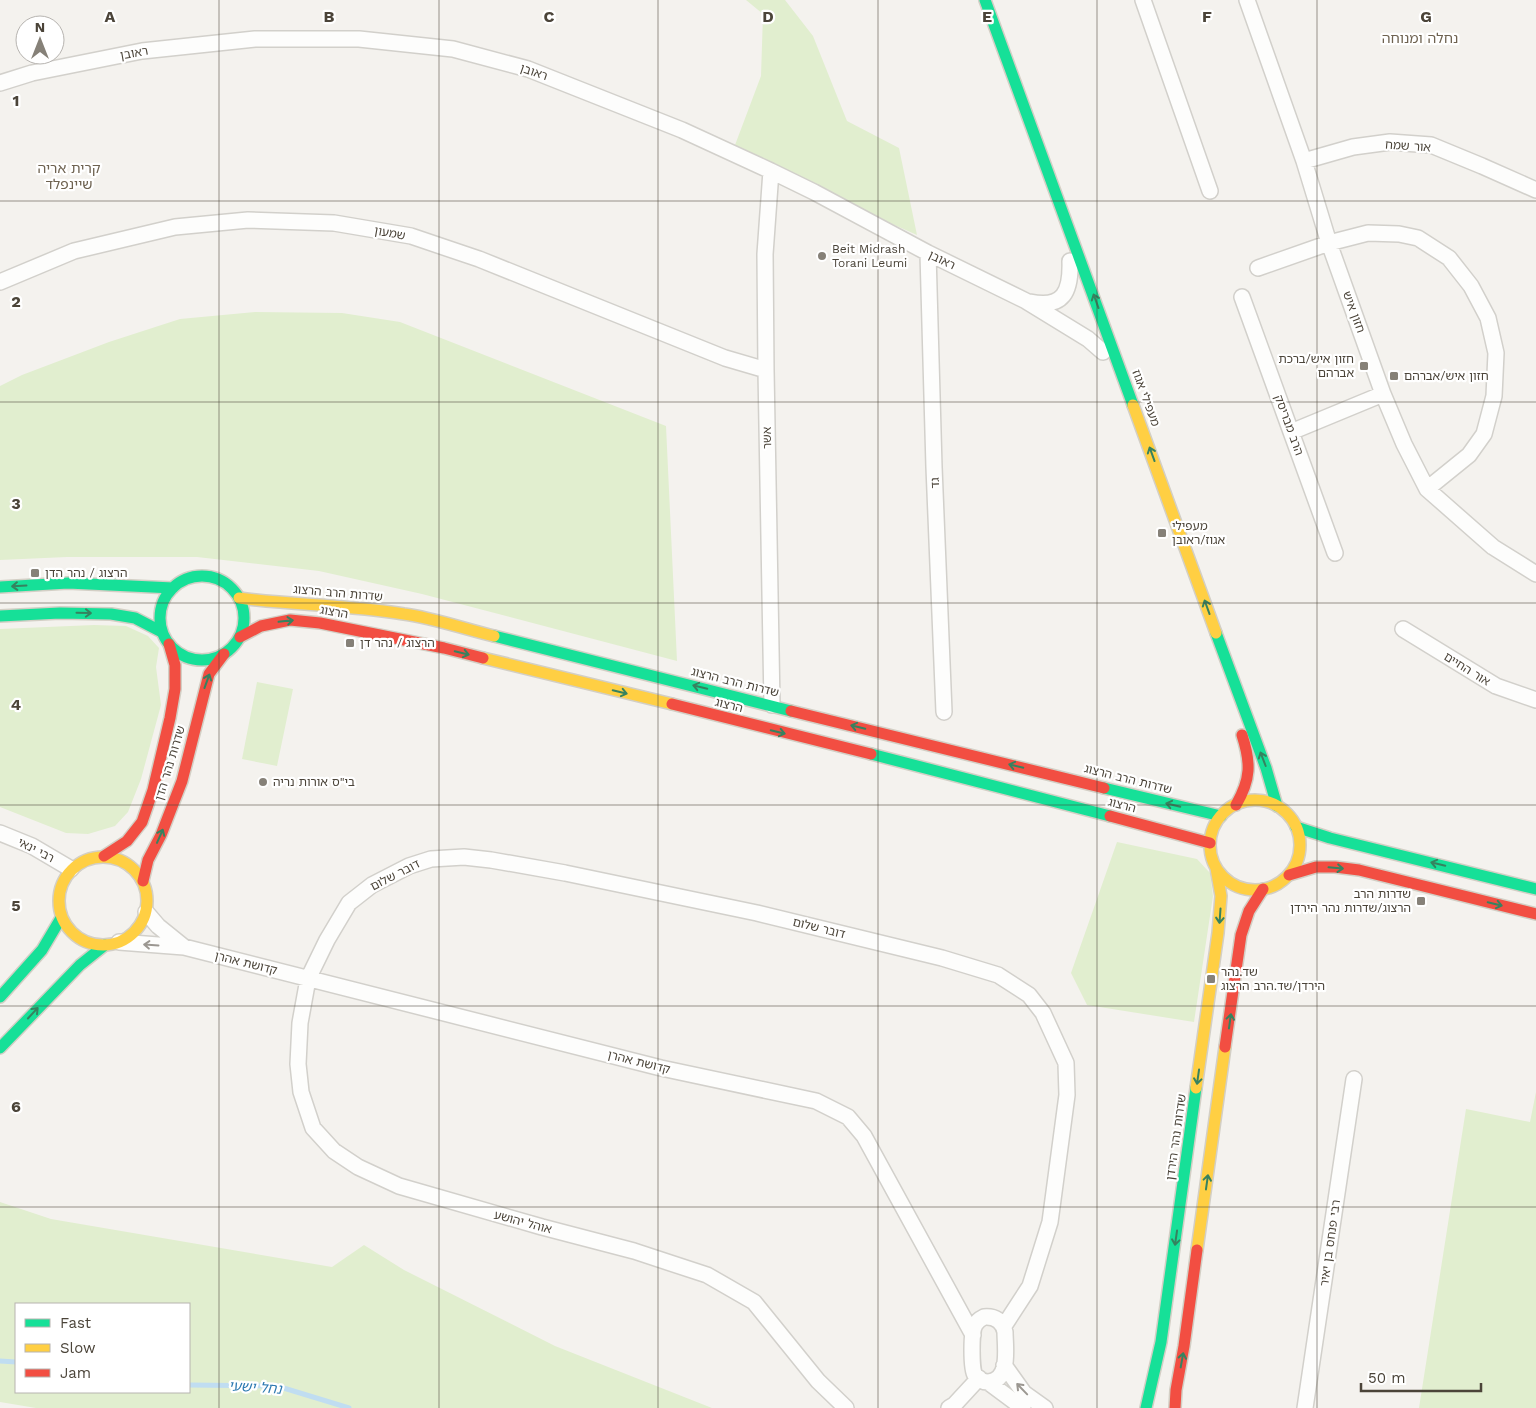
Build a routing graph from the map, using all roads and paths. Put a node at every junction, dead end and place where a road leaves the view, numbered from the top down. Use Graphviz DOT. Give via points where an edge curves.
graph roads {
  1 [pos="974,0"];
  2 [pos="985,0"];
  3 [pos="1143,0"];
  4 [pos="1247,0"];
  5 [pos="0,83"];
  6 [pos="1304,161"];
  7 [pos="771,171"];
  8 [pos="1536,190"];
  9 [pos="1210,191"];
  10 [pos="1329,243"];
  11 [pos="928,253"];
  12 [pos="1070,261"];
  13 [pos="1258,268"];
  14 [pos="0,282"];
  15 [pos="1242,297"];
  16 [pos="1026,301"];
  17 [pos="1103,352"];
  18 [pos="766,370"];
  19 [pos="1383,394"];
  20 [pos="1291,432"];
  21 [pos="1427,489"];
  22 [pos="1335,553"];
  23 [pos="1536,574"];
  24 [pos="0,587"];
  25 [pos="173,588"];
  26 [pos="239,598"];
  27 [pos="0,616"];
  28 [pos="1403,629"];
  29 [pos="162,632"];
  30 [pos="240,637"];
  31 [pos="169,644"];
  32 [pos="224,654"];
  33 [pos="1536,700"];
  34 [pos="772,705"];
  35 [pos="944,712"];
  36 [pos="1236,805"];
  37 [pos="1277,806"];
  38 [pos="1221,816"];
  39 [pos="1296,827"];
  40 [pos="0,833"];
  41 [pos="1210,843"];
  42 [pos="104,856"];
  43 [pos="1216,868"];
  44 [pos="71,869"];
  45 [pos="1289,875"];
  46 [pos="143,881"];
  47 [pos="1263,889"];
  48 [pos="1536,889"];
  49 [pos="146,912"];
  50 [pos="1536,914"];
  51 [pos="61,918"];
  52 [pos="112,943"];
  53 [pos="184,947"];
  54 [pos="308,979"];
  55 [pos="0,997"];
  56 [pos="0,1048"];
  57 [pos="1354,1079"];
  58 [pos="1004,1326"];
  59 [pos="973,1335"];
  60 [pos="1004,1365"];
  61 [pos="983,1380"];
  62 [pos="846,1408"];
  63 [pos="949,1408"];
  64 [pos="1024,1408"];
  65 [pos="1045,1408"];
  66 [pos="1146,1408"];
  67 [pos="1175,1408"];
  68 [pos="1305,1408"];
  1 -- 12 [label="main road, מעפילי אגוז"];
  37 -- 2 [label="main road, מעפילי אגוז, one-way" via="1266,768"];
  3 -- 9 [label="street"];
  4 -- 6 [label="street, חזון איש"];
  5 -- 7 [label="street, ראובן" via="32,73 142,51 255,39 359,39 453,49 528,69 682,130"];
  6 -- 8 [label="street, אור שמח" via="1353,147 1390,142 1431,146"];
  6 -- 10 [label="street, חזון איש"];
  7 -- 11 [label="street, ראובן"];
  7 -- 18 [label="street, אשר" via="765,254"];
  10 -- 13 [label="street"];
  10 -- 19 [label="street, חזון איש"];
  10 -- 21 [label="street" via="1368,233 1418,238 1449,258 1471,286 1488,318 1496,353 1494,396 1484,434 1469,455"];
  11 -- 16 [label="street, ראובן"];
  11 -- 35 [label="street, גד"];
  12 -- 16 [label="street, ראובן" via="1069,287 1059,300 1044,304"];
  12 -- 17 [label="main road, מעפילי אגוז"];
  14 -- 18 [label="street, שמעון" via="74,251 175,227 248,220 334,223 411,236 479,259 725,358"];
  15 -- 20 [label="street, הרב מבריסק"];
  16 -- 17 [label="street, ראובן" via="1088,339"];
  17 -- 36 [label="main road, מעפילי אגוז" via="1244,739 1248,778 1245,791"];
  18 -- 34 [label="street, אשר"];
  19 -- 20 [label="street"];
  19 -- 21 [label="street, חזון איש"];
  20 -- 22 [label="street, הרב מבריסק"];
  21 -- 23 [label="street, חזון איש" via="1493,547"];
  25 -- 24 [label="main road, one-way" via="68,584"];
  25 -- 26 [label="main road" via="184,580 208,577 231,587"];
  25 -- 29 [label="main road" via="161,607"];
  26 -- 30 [label="main road" via="244,610"];
  34 -- 26 [label="main road, שדרות הרב הרצוג, one-way" via="406,614 352,606"];
  27 -- 29 [label="main road, one-way" via="111,614 135,618"];
  28 -- 33 [label="street, אור החיים" via="1496,686"];
  29 -- 31 [label="main road"];
  30 -- 32 [label="main road"];
  30 -- 41 [label="main road, הרצוג, one-way" via="261,626 290,620 444,648 953,774"];
  31 -- 32 [label="main road" via="189,658 211,660"];
  31 -- 42 [label="main road, שדרות נהר הדן" via="175,664 175,689 153,790 142,822 127,841"];
  46 -- 32 [label="main road, שדרות נהר הדן, one-way" via="148,860 182,781 204,688"];
  38 -- 34 [label="main road, שדרות הרב הרצוג, one-way"];
  36 -- 37 [label="main road" via="1256,800"];
  36 -- 38 [label="main road"];
  37 -- 39 [label="main road" via="1285,811"];
  38 -- 41 [label="main road"];
  39 -- 45 [label="main road" via="1299,852"];
  48 -- 39 [label="main road, one-way"];
  40 -- 44 [label="street, רבי ינאי" via="32,846"];
  41 -- 43 [label="main road"];
  42 -- 44 [label="main road" via="81,862"];
  42 -- 46 [label="main road" via="123,861"];
  43 -- 47 [label="main road" via="1236,886"];
  43 -- 66 [label="main road, שדרות נהר הירדן, one-way" via="1221,896 1218,933 1161,1342"];
  44 -- 51 [label="main road" via="59,892"];
  45 -- 47 [label="main road"];
  45 -- 50 [label="main road, one-way" via="1316,867 1359,870"];
  46 -- 49 [label="main road" via="147,896"];
  67 -- 47 [label="main road, one-way" via="1242,935 1247,913"];
  49 -- 52 [label="main road" via="131,935"];
  49 -- 53 [label="street, קדושת אהרן"];
  51 -- 52 [label="main road" via="84,941"];
  51 -- 55 [label="main road" via="54,936 35,961"];
  53 -- 52 [label="street, קדושת אהרן, one-way"];
  56 -- 52 [label="main road, one-way" via="80,965"];
  53 -- 54 [label="street, קדושת אהרן"];
  54 -- 58 [label="street, דובר שלום" via="349,903 372,885 430,858 464,857 556,871 757,913 942,958 998,975 1030,995 1043,1013 1066,1063 1067,1095 1050,1222 1030,1286"];
  54 -- 59 [label="street, קדושת אהרן" via="662,1068 816,1101 848,1117 864,1136"];
  54 -- 62 [label="street, אוהל יהושע" via="300,1023 300,1092 313,1128 334,1151 358,1167 399,1186 634,1251 706,1275 754,1302 818,1381"];
  57 -- 68 [label="street, רבי פנחס בן יאיר"];
  58 -- 59 [label="street" via="996,1318 984,1318 975,1324"];
  58 -- 60 [label="street"];
  59 -- 61 [label="street" via="972,1369"];
  60 -- 61 [label="street" via="998,1378"];
  65 -- 60 [label="street, one-way" via="1024,1393"];
  61 -- 63 [label="street"];
  61 -- 64 [label="street"];
}
